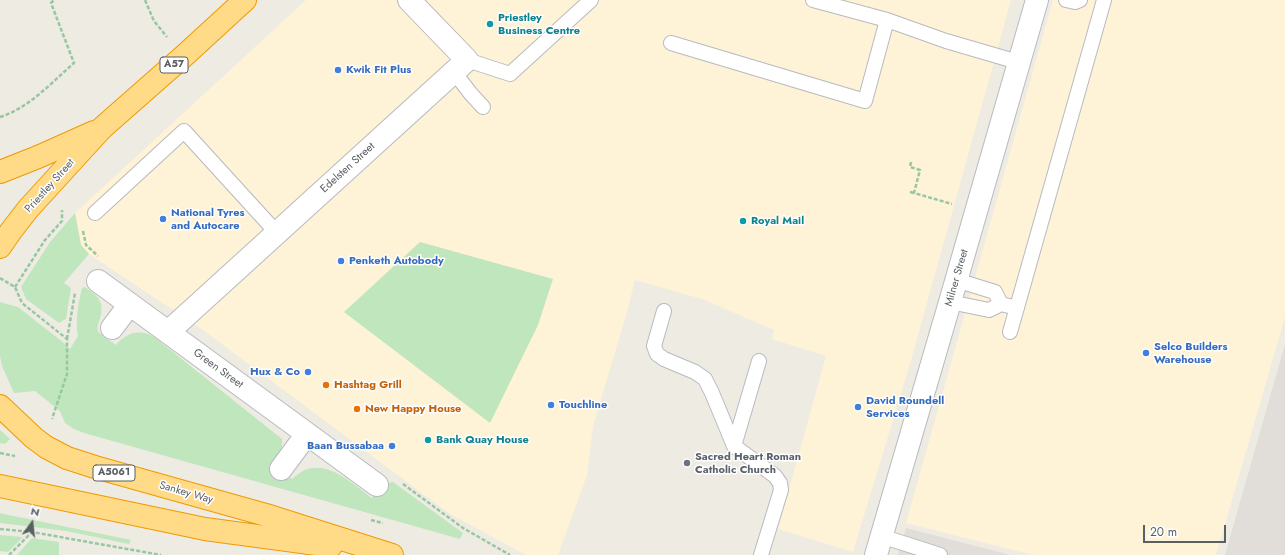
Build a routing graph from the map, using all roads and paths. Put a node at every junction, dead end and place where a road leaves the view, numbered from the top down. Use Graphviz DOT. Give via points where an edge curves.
graph roads {
  1 [pos="54,0"];
  2 [pos="145,0"];
  3 [pos="245,0"];
  4 [pos="409,0"];
  5 [pos="591,0"];
  6 [pos="813,0"];
  7 [pos="1037,0"];
  8 [pos="1066,0"];
  9 [pos="1080,0"];
  10 [pos="1104,0"];
  11 [pos="887,20"];
  12 [pos="168,38"];
  13 [pos="672,43"];
  14 [pos="1018,62"];
  15 [pos="460,66"];
  16 [pos="483,107"];
  17 [pos="0,117"];
  18 [pos="102,128"];
  19 [pos="912,162"];
  20 [pos="0,172"];
  21 [pos="910,192"];
  22 [pos="914,193"];
  23 [pos="976,210"];
  24 [pos="95,213"];
  25 [pos="62,222"];
  26 [pos="277,233"];
  27 [pos="0,246"];
  28 [pos="0,278"];
  29 [pos="98,280"];
  30 [pos="956,280"];
  31 [pos="16,287"];
  32 [pos="950,302"];
  33 [pos="130,304"];
  34 [pos="1001,304"];
  35 [pos="1017,308"];
  36 [pos="664,311"];
  37 [pos="71,317"];
  38 [pos="112,328"];
  39 [pos="168,332"];
  40 [pos="1010,332"];
  41 [pos="67,339"];
  42 [pos="759,361"];
  43 [pos="0,406"];
  44 [pos="52,418"];
  45 [pos="307,434"];
  46 [pos="734,446"];
  47 [pos="280,469"];
  48 [pos="0,486"];
  49 [pos="377,486"];
  50 [pos="0,529"];
  51 [pos="32,532"];
  52 [pos="878,545"];
  53 [pos="390,554"];
  54 [pos="9,555"];
  55 [pos="161,555"];
  56 [pos="510,555"];
  57 [pos="761,555"];
  58 [pos="940,555"];
  1 -- 17 [label="path" via="51,3 74,63 26,105"];
  2 -- 12 [label="path" via="154,21"];
  3 -- 18 [label="highway, Priestley Street / A57"];
  4 -- 15 [label="street"];
  5 -- 15 [label="lane" via="510,74"];
  6 -- 11 [label="lane"];
  7 -- 14 [label="street, Milner Street"];
  8 -- 9 [label="lane"];
  10 -- 35 [label="lane"];
  11 -- 13 [label="lane" via="865,101"];
  11 -- 14 [label="lane"];
  14 -- 23 [label="street, Milner Street"];
  15 -- 16 [label="lane" via="471,94"];
  15 -- 26 [label="street, Edelsten Street"];
  18 -- 20 [label="highway, Priestley Street / A57"];
  18 -- 27 [label="highway, Priestley Street / A57" via="28,209"];
  19 -- 22 [label="path" via="910,167 920,170"];
  21 -- 22 [label="path"];
  22 -- 23 [label="path"];
  23 -- 30 [label="street, Milner Street"];
  24 -- 26 [label="lane" via="184,131"];
  25 -- 31 [label="path" via="46,240"];
  26 -- 39 [label="street, Edelsten Street"];
  28 -- 31 [label="path"];
  29 -- 33 [label="street, Green Street"];
  30 -- 32 [label="street, Milner Street"];
  30 -- 34 [label="lane" via="994,292"];
  31 -- 41 [label="path" via="22,303"];
  32 -- 34 [label="lane" via="989,310"];
  32 -- 52 [label="street, Milner Street"];
  33 -- 38 [label="street"];
  33 -- 39 [label="street, Green Street"];
  34 -- 35 [label="lane"];
  35 -- 40 [label="lane"];
  36 -- 46 [label="lane" via="654,346 657,354 664,360 695,372 704,379"];
  37 -- 41 [label="path"];
  39 -- 45 [label="street, Green Street"];
  41 -- 44 [label="path" via="67,374"];
  42 -- 46 [label="lane"];
  43 -- 53 [label="highway, Sankey Way / A5061" via="34,438 67,458 266,515"];
  45 -- 47 [label="street"];
  45 -- 49 [label="street, Green Street"];
  46 -- 57 [label="lane" via="780,483 781,490"];
  48 -- 53 [label="highway, Sankey Way / A5061" via="205,529"];
  49 -- 56 [label="path" via="386,472 463,528"];
  50 -- 51 [label="path"];
  51 -- 54 [label="path"];
  51 -- 55 [label="path"];
  52 -- 58 [label="lane"];
}
